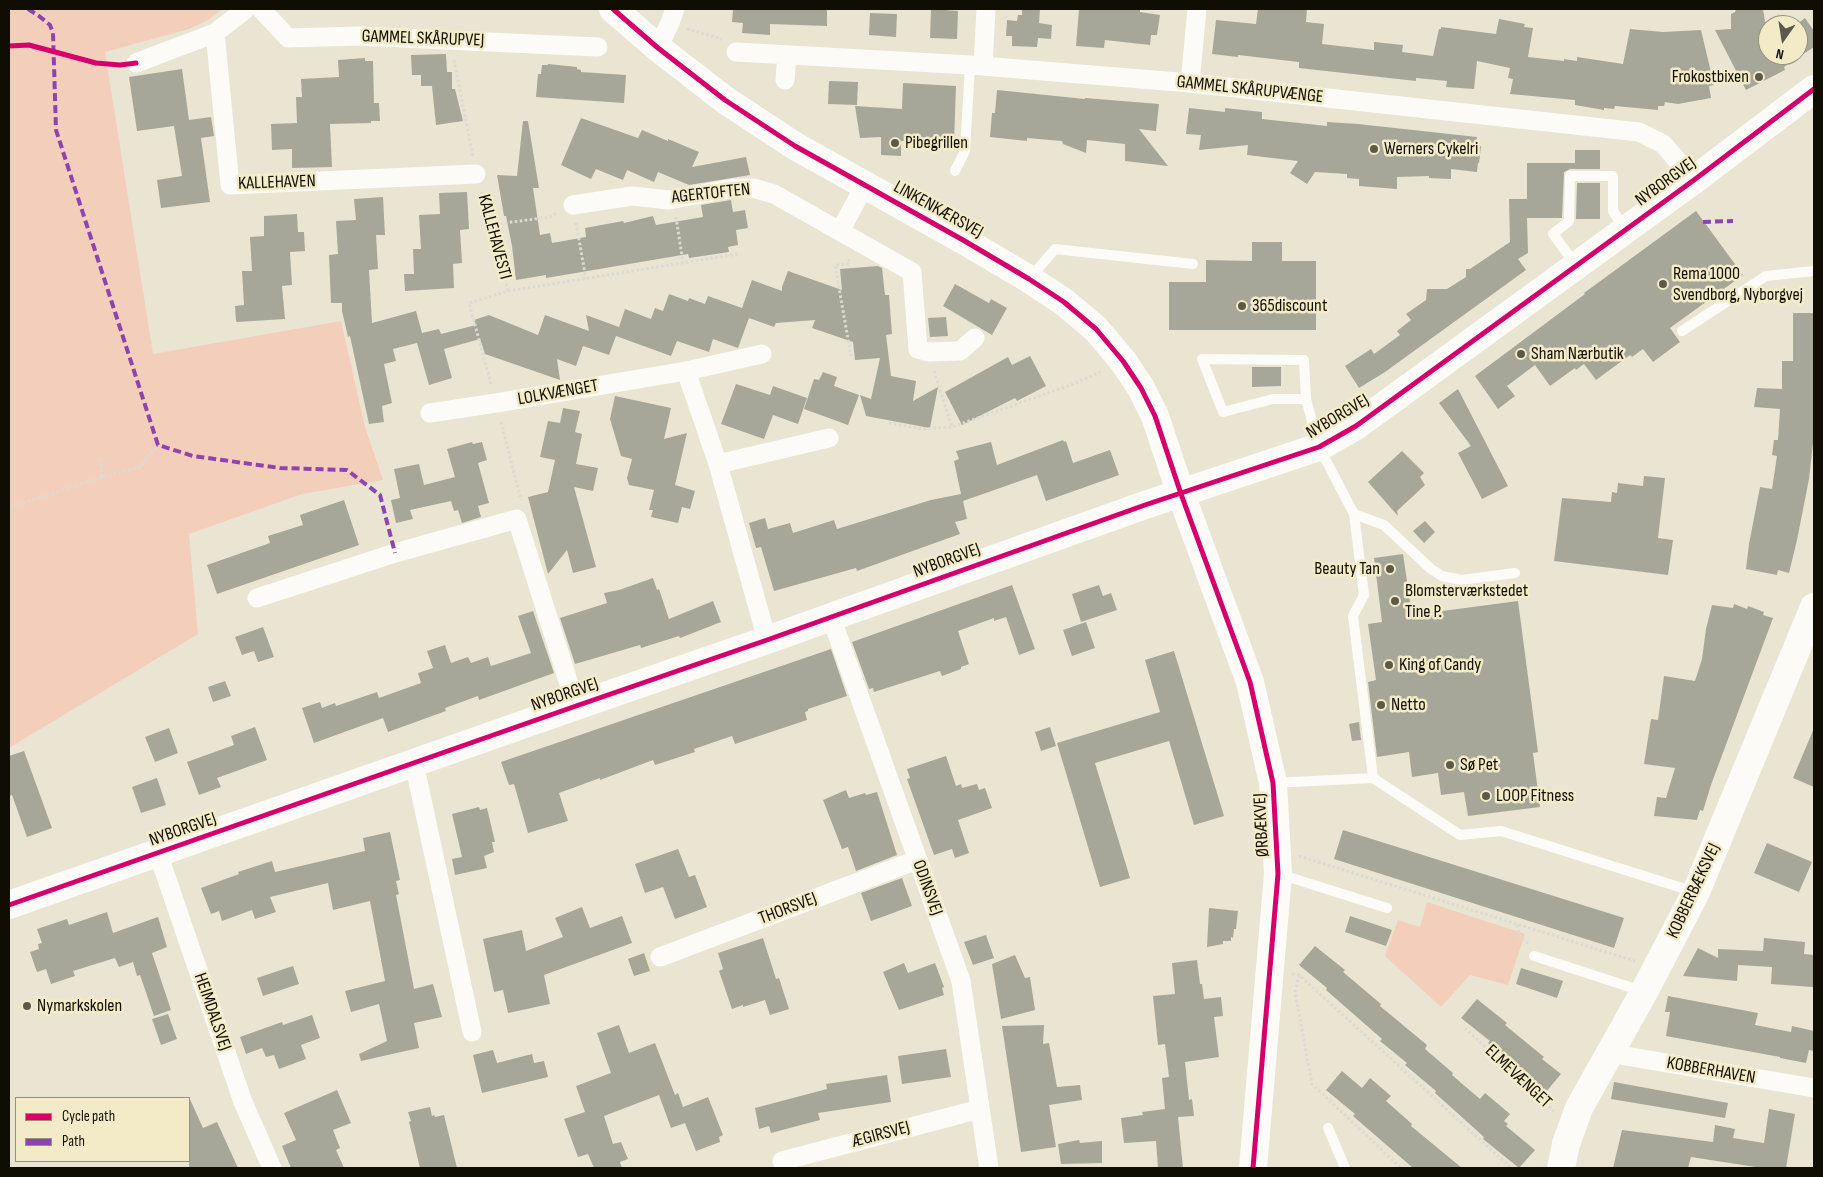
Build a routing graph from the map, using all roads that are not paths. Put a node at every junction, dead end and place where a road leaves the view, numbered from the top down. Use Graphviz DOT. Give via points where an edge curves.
graph roads {
  1 [pos="246,9"];
  2 [pos="261,9"];
  3 [pos="613,9"];
  4 [pos="986,9"];
  5 [pos="1197,9"];
  6 [pos="672,16"];
  7 [pos="215,33"];
  8 [pos="598,47"];
  9 [pos="658,48"];
  10 [pos="736,52"];
  11 [pos="786,55"];
  12 [pos="136,63"];
  13 [pos="976,65"];
  14 [pos="785,80"];
  15 [pos="1190,82"];
  16 [pos="1814,90"];
  17 [pos="955,171"];
  18 [pos="476,174"];
  19 [pos="1694,180"];
  20 [pos="865,185"];
  21 [pos="572,205"];
  22 [pos="1625,229"];
  23 [pos="844,234"];
  24 [pos="1194,264"];
  25 [pos="1576,264"];
  26 [pos="1814,271"];
  27 [pos="1029,279"];
  28 [pos="1682,331"];
  29 [pos="975,338"];
  30 [pos="762,354"];
  31 [pos="686,371"];
  32 [pos="1306,399"];
  33 [pos="430,413"];
  34 [pos="828,438"];
  35 [pos="1319,447"];
  36 [pos="718,464"];
  37 [pos="1181,494"];
  38 [pos="1354,514"];
  39 [pos="1516,573"];
  40 [pos="257,598"];
  41 [pos="1814,607"];
  42 [pos="831,617"];
  43 [pos="768,640"];
  44 [pos="576,706"];
  45 [pos="414,764"];
  46 [pos="1372,778"];
  47 [pos="1273,783"];
  48 [pos="158,853"];
  49 [pos="917,860"];
  50 [pos="1277,862"];
  51 [pos="1696,892"];
  52 [pos="9,905"];
  53 [pos="1387,908"];
  54 [pos="1534,956"];
  55 [pos="660,957"];
  56 [pos="1644,992"];
  57 [pos="472,1032"];
  58 [pos="1608,1053"];
  59 [pos="1814,1088"];
  60 [pos="980,1110"];
  61 [pos="1328,1128"];
  62 [pos="782,1161"];
  63 [pos="272,1168"];
  64 [pos="989,1168"];
  65 [pos="1254,1168"];
  66 [pos="1345,1168"];
  67 [pos="1561,1168"];
  1 -- 7 [label="street"];
  2 -- 8 [label="street, GAMMEL SKÅRUPVEJ" via="288,38 359,36"];
  3 -- 9 [label="street, LINKENKÆRSVEJ"];
  4 -- 13 [label="street"];
  5 -- 15 [label="street"];
  6 -- 9 [label="street"];
  7 -- 12 [label="street"];
  7 -- 18 [label="street, KALLEHAVEN" via="230,185"];
  9 -- 20 [label="street, LINKENKÆRSVEJ" via="794,146"];
  10 -- 11 [label="street, GAMMEL SKÅRUPVÆNGE"];
  11 -- 13 [label="street, GAMMEL SKÅRUPVÆNGE"];
  11 -- 14 [label="street"];
  13 -- 15 [label="street, GAMMEL SKÅRUPVÆNGE"];
  13 -- 17 [label="lane" via="965,151"];
  15 -- 19 [label="street, GAMMEL SKÅRUPVÆNGE" via="1639,132 1664,144"];
  16 -- 19 [label="street, NYBORGVEJ"];
  19 -- 22 [label="street, NYBORGVEJ"];
  20 -- 23 [label="street"];
  20 -- 27 [label="street, LINKENKÆRSVEJ"];
  21 -- 23 [label="street, AGERTOFTEN" via="632,196 669,200 734,188 754,188 774,194"];
  22 -- 25 [label="street, NYBORGVEJ"];
  22 -- 25 [label="lane" via="1613,211 1613,176 1570,176 1569,221 1553,234"];
  23 -- 29 [label="street, AGERTOFTEN" via="912,272 918,349 928,352 960,351"];
  24 -- 27 [label="lane" via="1056,249"];
  25 -- 35 [label="street, NYBORGVEJ" via="1356,426"];
  26 -- 28 [label="lane" via="1766,276"];
  27 -- 37 [label="street, LINKENKÆRSVEJ" via="1096,329 1123,361 1155,416"];
  30 -- 31 [label="street, LOLKVÆNGET"];
  31 -- 33 [label="street, LOLKVÆNGET"];
  31 -- 36 [label="street"];
  32 -- 32 [label="lane" via="1273,399 1222,412 1202,359 1304,360"];
  32 -- 35 [label="lane"];
  34 -- 36 [label="street"];
  35 -- 37 [label="street, NYBORGVEJ"];
  35 -- 38 [label="lane"];
  36 -- 43 [label="street"];
  37 -- 42 [label="street, NYBORGVEJ"];
  37 -- 47 [label="street, ØRBÆKVEJ" via="1250,682"];
  38 -- 39 [label="lane" via="1384,524 1430,569 1442,576 1461,580"];
  38 -- 46 [label="lane" via="1364,595 1353,616"];
  40 -- 44 [label="street, NYBORGVEJ" via="395,553 517,519"];
  41 -- 51 [label="street, KOBBERBÆKSVEJ"];
  42 -- 43 [label="street, NYBORGVEJ"];
  42 -- 49 [label="street, ODINSVEJ"];
  43 -- 44 [label="street, NYBORGVEJ"];
  44 -- 45 [label="street, NYBORGVEJ"];
  45 -- 48 [label="street, NYBORGVEJ"];
  45 -- 57 [label="street"];
  46 -- 47 [label="lane"];
  46 -- 51 [label="lane" via="1460,834 1501,831"];
  47 -- 50 [label="street, ØRBÆKVEJ"];
  48 -- 52 [label="street, NYBORGVEJ"];
  48 -- 63 [label="street, HEIMDALSVEJ" via="242,1102"];
  49 -- 55 [label="street, THORSVEJ"];
  49 -- 60 [label="street, ODINSVEJ" via="961,981"];
  50 -- 53 [label="lane"];
  50 -- 65 [label="street, ØRBÆKVEJ"];
  51 -- 56 [label="street, KOBBERBÆKSVEJ"];
  54 -- 56 [label="lane"];
  56 -- 58 [label="street, KOBBERBÆKSVEJ"];
  58 -- 59 [label="street, KOBBERHAVEN"];
  58 -- 67 [label="street, KOBBERBÆKSVEJ" via="1579,1108"];
  60 -- 62 [label="street, ÆGIRSVEJ"];
  60 -- 64 [label="street, ODINSVEJ"];
  61 -- 66 [label="lane"];
}
